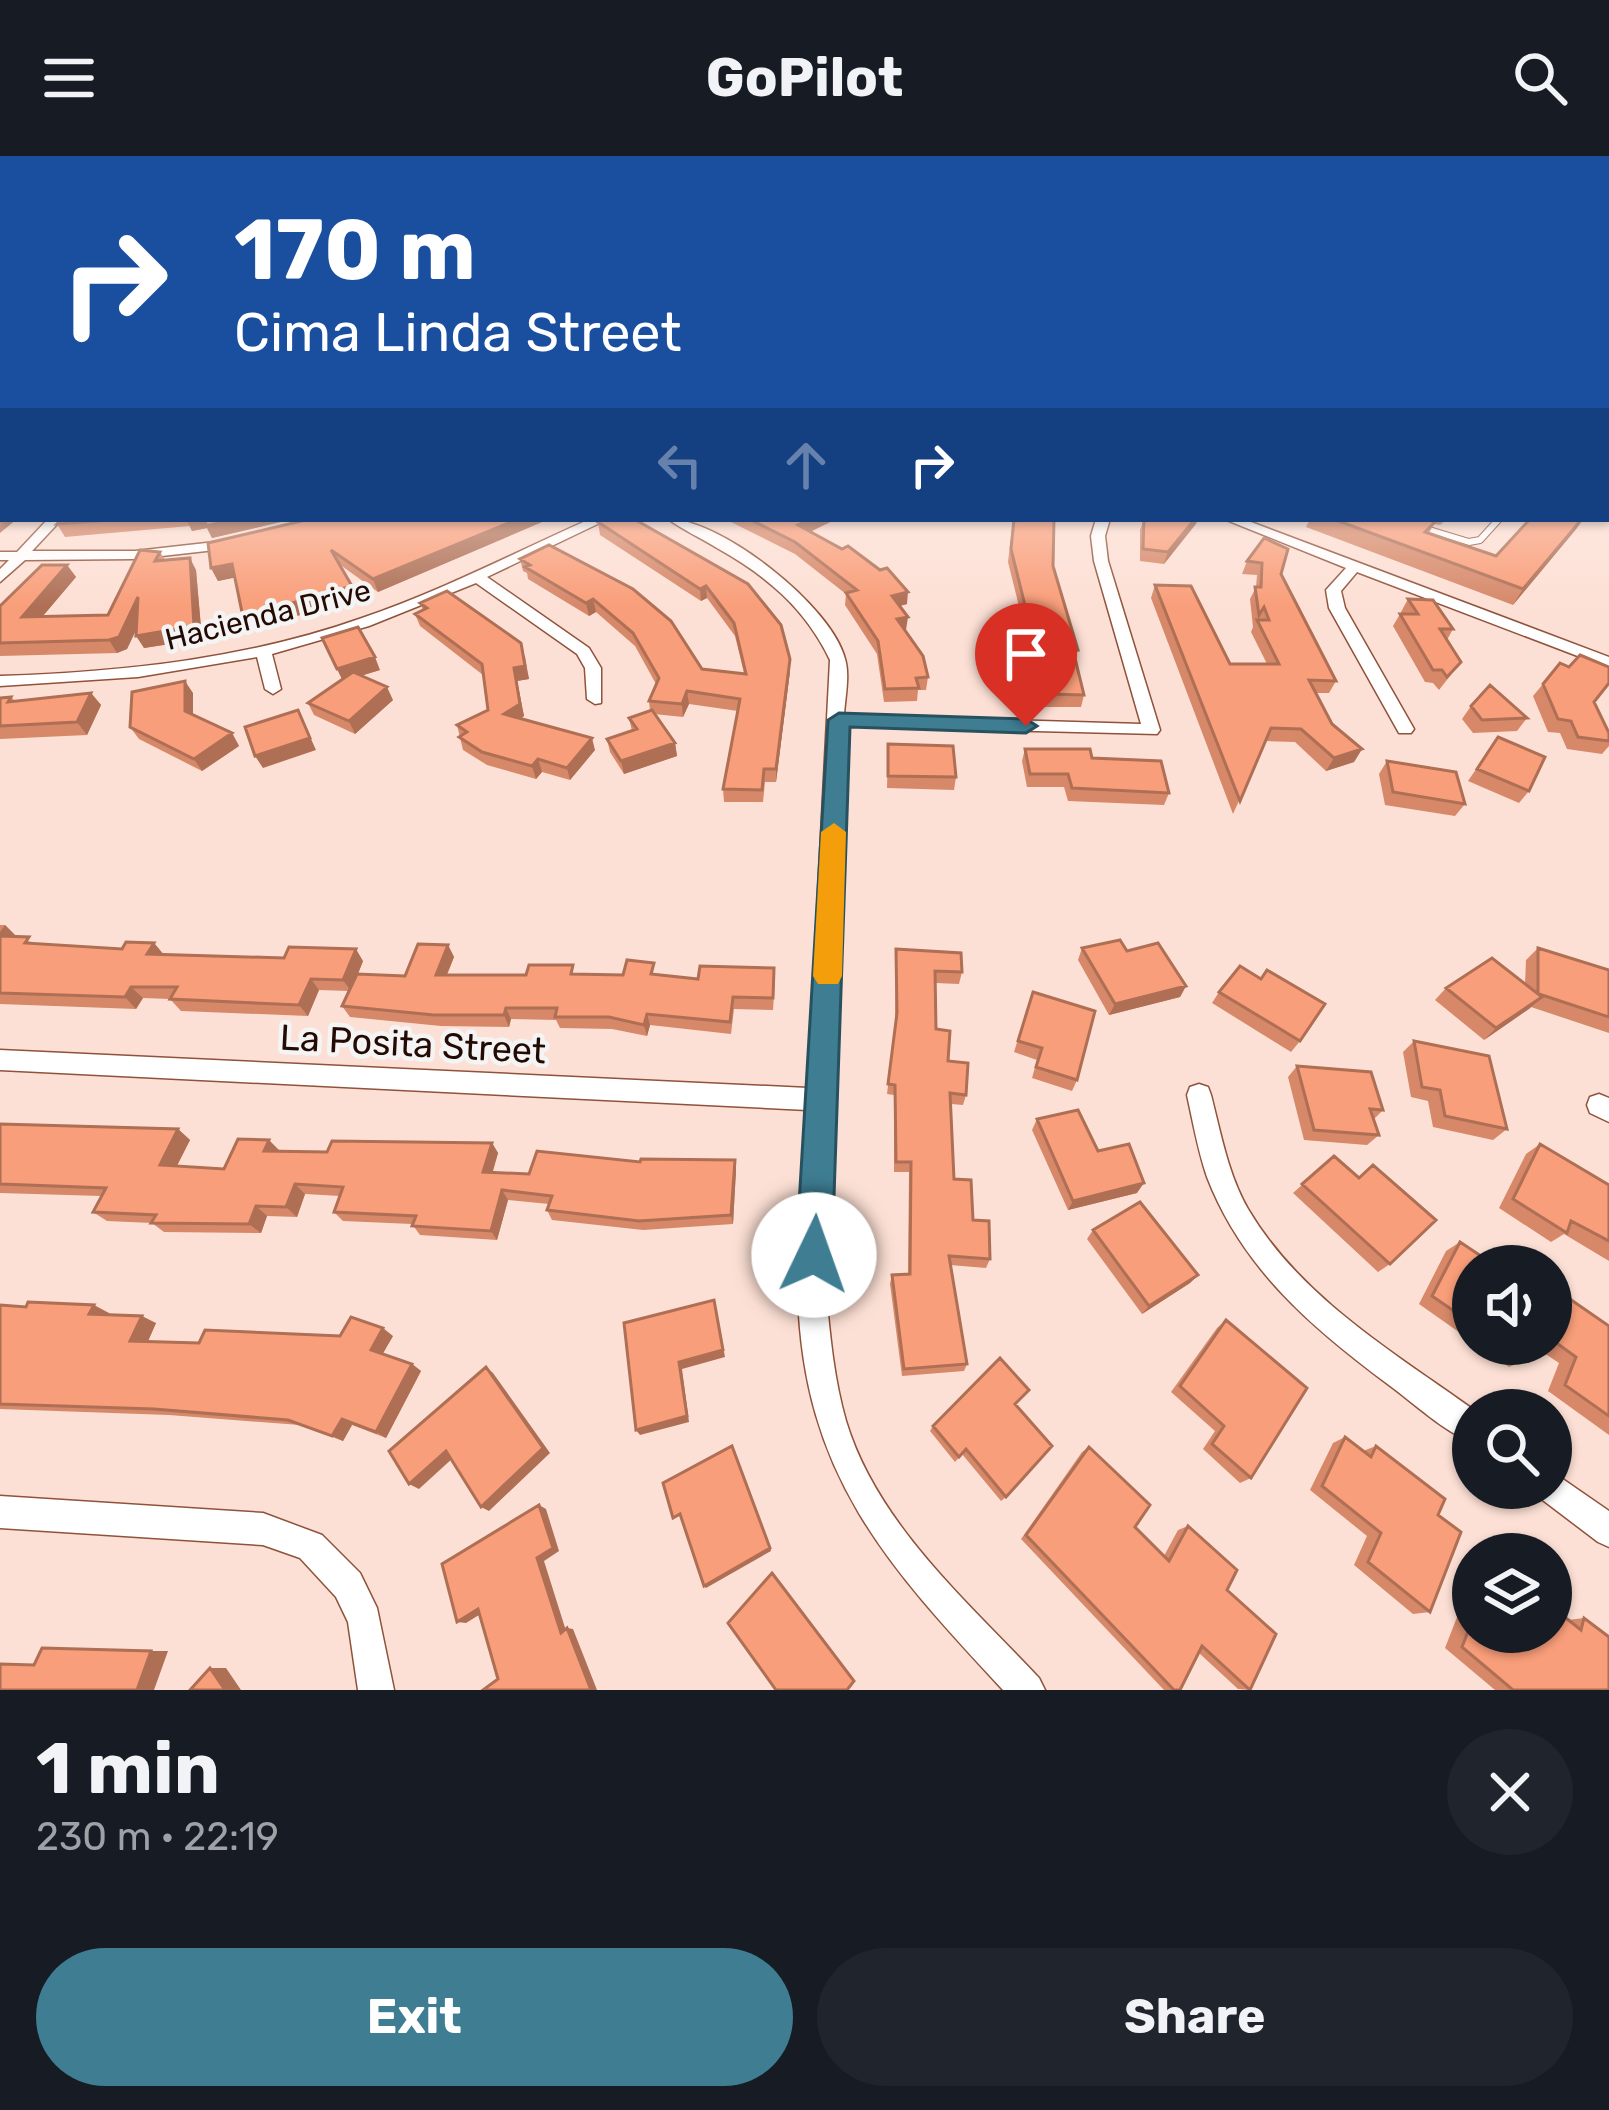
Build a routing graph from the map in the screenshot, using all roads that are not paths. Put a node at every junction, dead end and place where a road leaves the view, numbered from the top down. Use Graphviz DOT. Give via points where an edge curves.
graph roads {
  1 [pos="52,522"];
  2 [pos="594,522"];
  3 [pos="680,522"];
  4 [pos="1102,522"];
  5 [pos="1240,522"];
  6 [pos="1403,522"];
  7 [pos="1496,522"];
  8 [pos="246,542"];
  9 [pos="0,556"];
  10 [pos="23,556"];
  11 [pos="1355,566"];
  12 [pos="476,576"];
  13 [pos="0,578"];
  14 [pos="263,651"];
  15 [pos="1609,663"];
  16 [pos="0,682"];
  17 [pos="273,689"];
  18 [pos="595,699"];
  19 [pos="839,720"];
  20 [pos="1405,729"];
  21 [pos="0,1060"];
  22 [pos="1199,1095"];
  23 [pos="822,1100"];
  24 [pos="1452,1412"];
  25 [pos="1572,1503"];
  26 [pos="0,1512"];
  27 [pos="1609,1531"];
  28 [pos="376,1690"];
  29 [pos="1027,1690"];
  1 -- 10 [label="street"];
  2 -- 12 [label="street, Hacienda Drive"];
  3 -- 19 [label="street" via="766,570 803,601 838,660"];
  4 -- 19 [label="street" via="1101,561 1151,730"];
  5 -- 11 [label="street"];
  6 -- 7 [label="lane" via="1469,542"];
  8 -- 10 [label="street"];
  9 -- 10 [label="street"];
  10 -- 13 [label="street"];
  11 -- 15 [label="street"];
  11 -- 20 [label="street" via="1333,590 1337,608"];
  12 -- 14 [label="street, Hacienda Drive" via="368,621"];
  12 -- 18 [label="street" via="583,651"];
  14 -- 16 [label="street, Hacienda Drive" via="149,672"];
  14 -- 17 [label="street"];
  19 -- 23 [label="street"];
  21 -- 23 [label="street, La Posita Street"];
  22 -- 24 [label="street" via="1221,1179 1285,1279"];
  23 -- 29 [label="street" via="812,1293 821,1381 837,1438 896,1544"];
  25 -- 27 [label="street"];
  26 -- 28 [label="street" via="263,1529 311,1546 348,1585 365,1620"];
}
